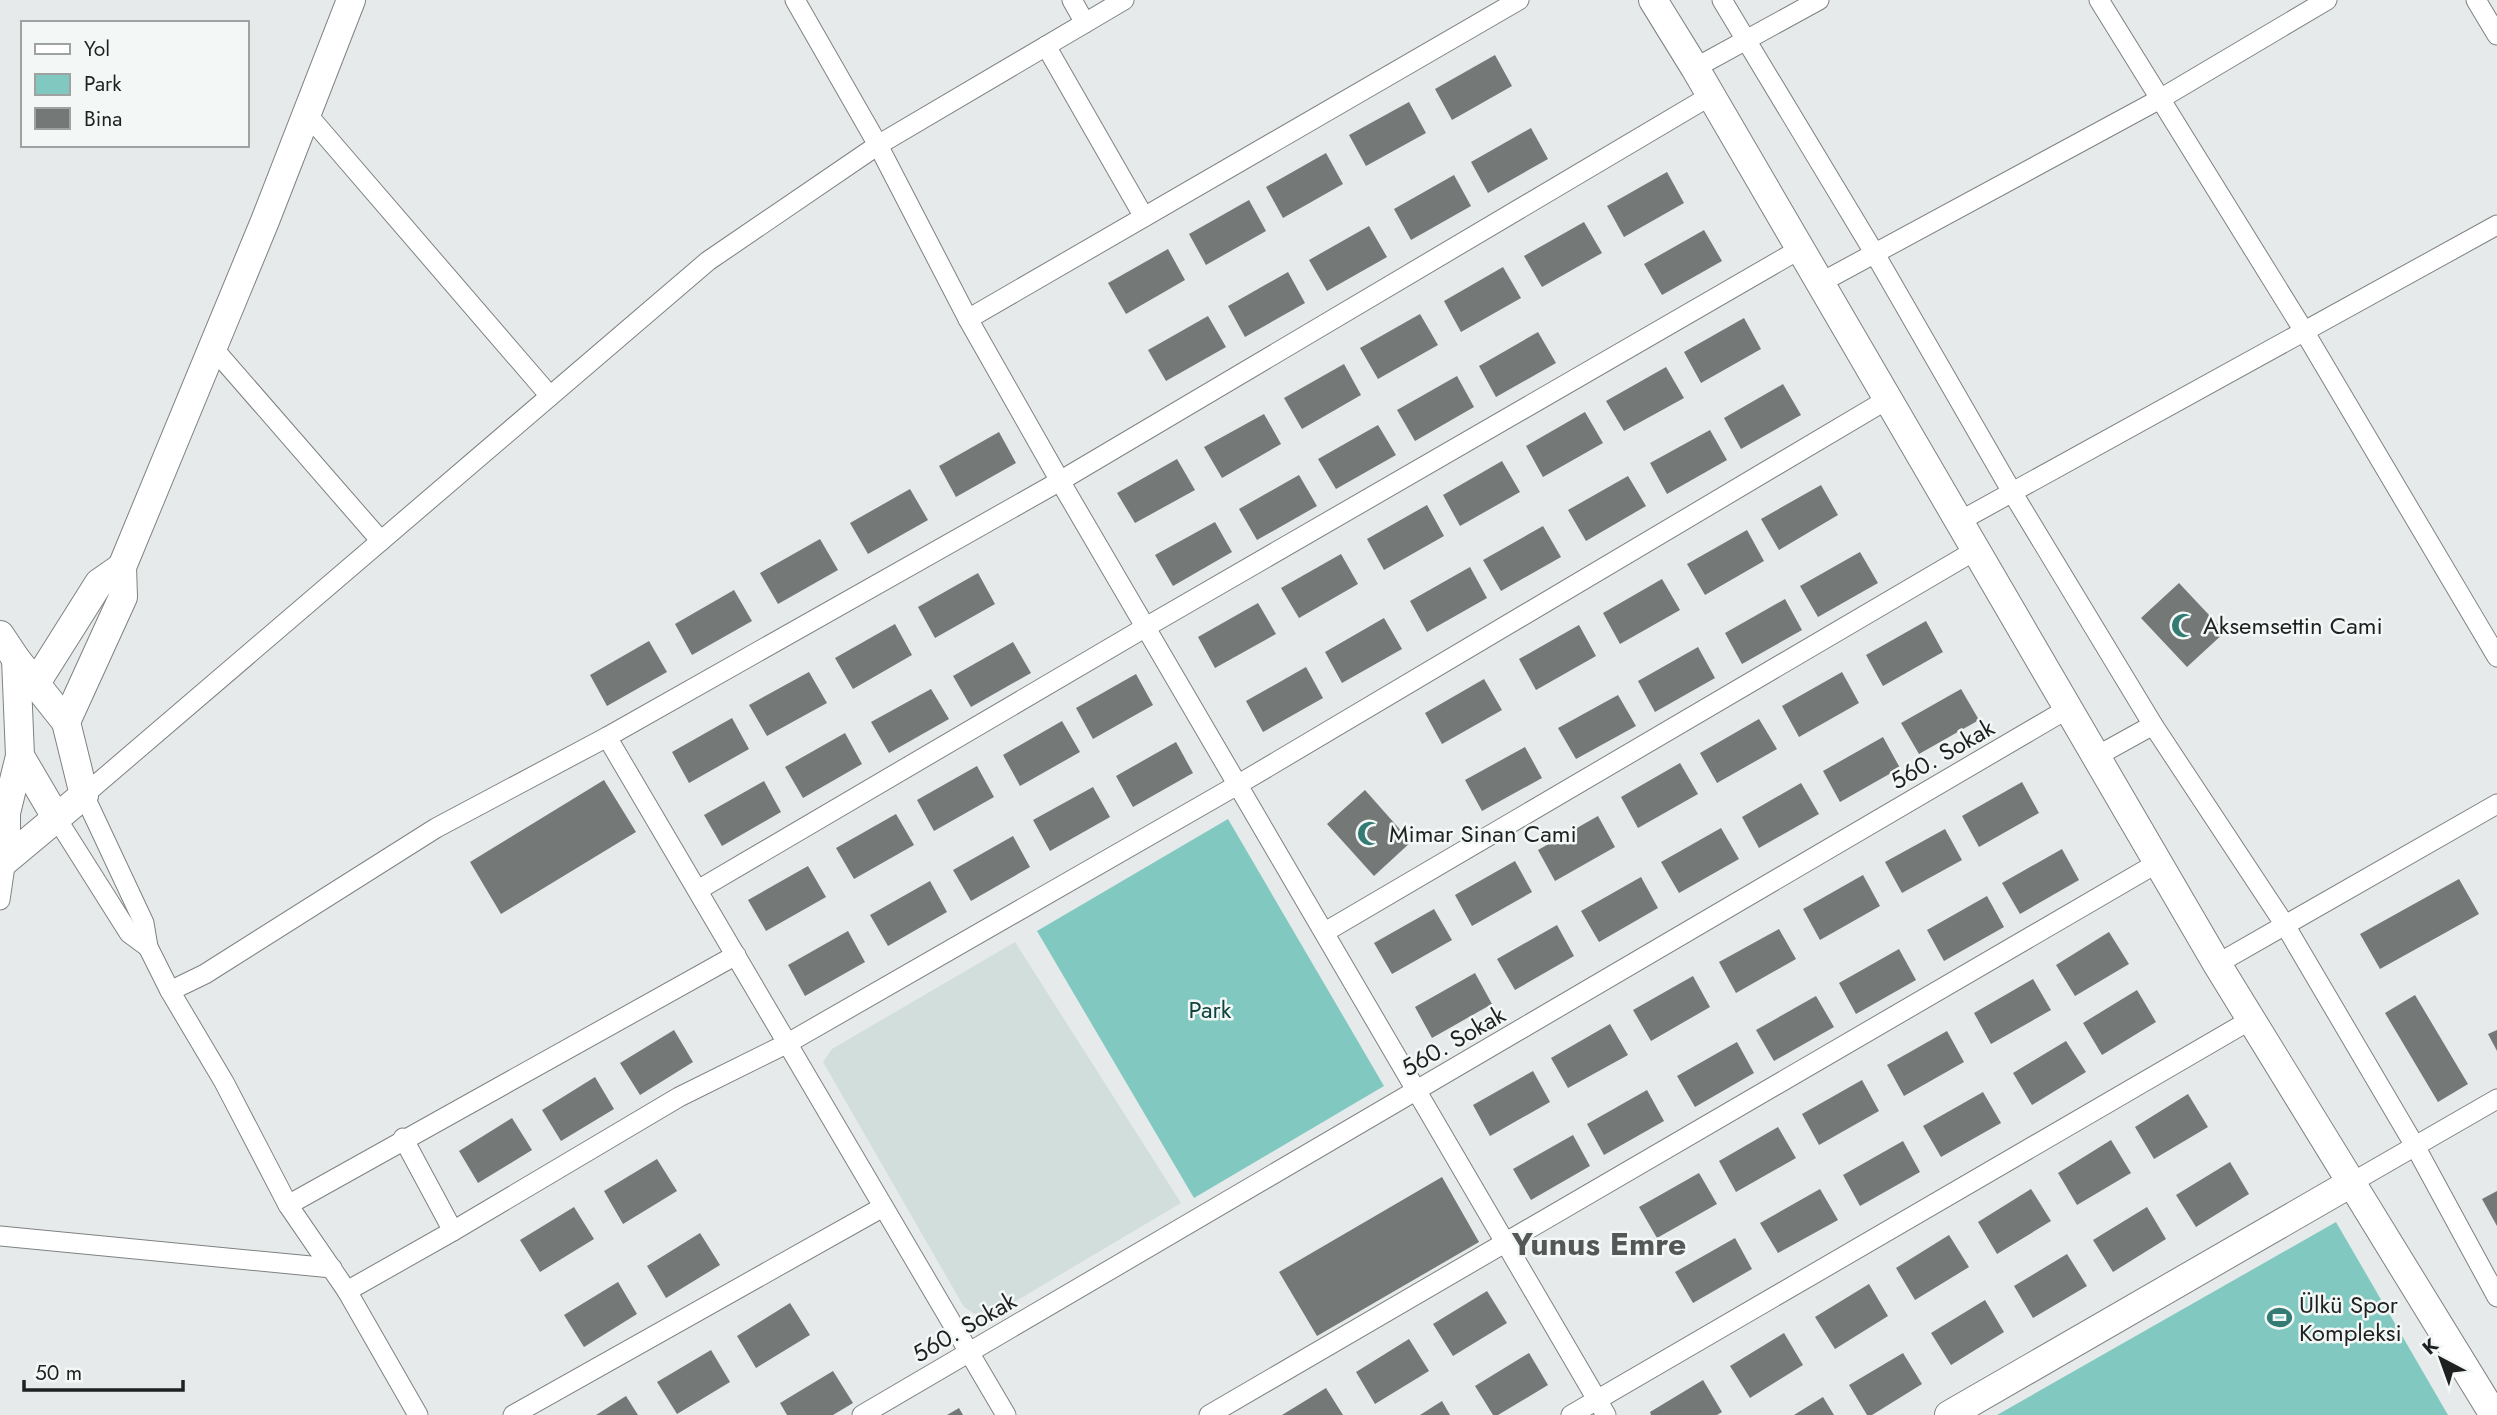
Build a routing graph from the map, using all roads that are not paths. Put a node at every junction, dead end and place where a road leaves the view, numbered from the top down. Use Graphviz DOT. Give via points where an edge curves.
graph roads {
  1 [pos="351,0"];
  2 [pos="795,0"];
  3 [pos="1072,0"];
  4 [pos="1124,0"];
  5 [pos="1519,0"];
  6 [pos="1653,0"];
  7 [pos="1722,0"];
  8 [pos="1819,0"];
  9 [pos="2099,0"];
  10 [pos="2327,0"];
  11 [pos="2476,0"];
  12 [pos="1085,23"];
  13 [pos="2497,35"];
  14 [pos="1745,40"];
  15 [pos="1046,46"];
  16 [pos="1695,68"];
  17 [pos="1710,96"];
  18 [pos="2160,99"];
  19 [pos="307,114"];
  20 [pos="878,145"];
  21 [pos="1144,217"];
  22 [pos="2497,225"];
  23 [pos="1800,249"];
  24 [pos="1875,254"];
  25 [pos="1820,283"];
  26 [pos="968,319"];
  27 [pos="2304,331"];
  28 [pos="213,348"];
  29 [pos="550,396"];
  30 [pos="1888,400"];
  31 [pos="1060,481"];
  32 [pos="2012,492"];
  33 [pos="1960,521"];
  34 [pos="381,541"];
  35 [pos="1976,550"];
  36 [pos="122,567"];
  37 [pos="1146,627"];
  38 [pos="0,635"];
  39 [pos="2497,657"];
  40 [pos="16,659"];
  41 [pos="36,683"];
  42 [pos="2069,708"];
  43 [pos="66,722"];
  44 [pos="2153,725"];
  45 [pos="607,737"];
  46 [pos="20,755"];
  47 [pos="2097,756"];
  48 [pos="1239,784"];
  49 [pos="85,795"];
  50 [pos="2497,804"];
  51 [pos="57,819"];
  52 [pos="3,862"];
  53 [pos="2159,862"];
  54 [pos="698,890"];
  55 [pos="0,900"];
  56 [pos="2285,925"];
  57 [pos="1325,932"];
  58 [pos="148,947"];
  59 [pos="736,955"];
  60 [pos="2217,964"];
  61 [pos="170,991"];
  62 [pos="2252,1019"];
  63 [pos="788,1043"];
  64 [pos="1417,1091"];
  65 [pos="2497,1100"];
  66 [pos="403,1138"];
  67 [pos="2415,1146"];
  68 [pos="2351,1183"];
  69 [pos="288,1205"];
  70 [pos="883,1207"];
  71 [pos="453,1231"];
  72 [pos="0,1236"];
  73 [pos="1505,1241"];
  74 [pos="331,1268"];
  75 [pos="347,1291"];
  76 [pos="2497,1297"];
  77 [pos="970,1352"];
  78 [pos="1602,1407"];
  79 [pos="2494,1411"];
  80 [pos="418,1415"];
  81 [pos="513,1415"];
  82 [pos="862,1415"];
  83 [pos="1006,1415"];
  84 [pos="1209,1415"];
  85 [pos="1571,1415"];
  86 [pos="1949,1415"];
  1 -- 19 [label="street"];
  2 -- 20 [label="street"];
  3 -- 12 [label="street"];
  4 -- 12 [label="street"];
  5 -- 21 [label="street"];
  6 -- 16 [label="street"];
  7 -- 14 [label="street"];
  8 -- 14 [label="street"];
  9 -- 18 [label="street"];
  10 -- 18 [label="street"];
  11 -- 13 [label="street"];
  12 -- 15 [label="street"];
  14 -- 16 [label="street"];
  14 -- 24 [label="street"];
  15 -- 20 [label="street"];
  15 -- 21 [label="street"];
  16 -- 17 [label="street"];
  17 -- 23 [label="street"];
  17 -- 31 [label="street"];
  18 -- 24 [label="street"];
  18 -- 27 [label="street"];
  19 -- 28 [label="street"];
  19 -- 29 [label="street"];
  20 -- 26 [label="street"];
  20 -- 29 [label="street" via="708,261"];
  21 -- 26 [label="street"];
  22 -- 27 [label="street"];
  23 -- 25 [label="street"];
  23 -- 37 [label="street"];
  24 -- 25 [label="street"];
  24 -- 32 [label="street"];
  25 -- 30 [label="street"];
  26 -- 31 [label="street"];
  27 -- 32 [label="street"];
  27 -- 39 [label="street"];
  28 -- 34 [label="street"];
  28 -- 36 [label="street"];
  29 -- 34 [label="street"];
  30 -- 33 [label="street"];
  30 -- 48 [label="street"];
  31 -- 37 [label="street"];
  31 -- 45 [label="street"];
  32 -- 33 [label="street"];
  32 -- 44 [label="street"];
  33 -- 35 [label="street"];
  34 -- 49 [label="street"];
  35 -- 42 [label="street"];
  35 -- 57 [label="street"];
  36 -- 41 [label="street" via="99,583"];
  36 -- 43 [label="street" via="123,597"];
  37 -- 48 [label="street"];
  37 -- 54 [label="street"];
  38 -- 40 [label="street"];
  40 -- 41 [label="street"];
  40 -- 46 [label="street"];
  41 -- 43 [label="street"];
  42 -- 47 [label="street"];
  42 -- 64 [label="street, 560. Sokak"];
  43 -- 49 [label="street"];
  44 -- 47 [label="street"];
  44 -- 56 [label="street"];
  45 -- 54 [label="street"];
  45 -- 61 [label="street" via="436,828 205,974"];
  46 -- 51 [label="street"];
  46 -- 52 [label="street" via="6,813"];
  47 -- 53 [label="street"];
  48 -- 57 [label="street"];
  48 -- 63 [label="street"];
  49 -- 51 [label="street"];
  49 -- 58 [label="street" via="144,923"];
  50 -- 56 [label="street"];
  51 -- 52 [label="street"];
  51 -- 58 [label="street" via="129,933"];
  52 -- 55 [label="street"];
  53 -- 60 [label="street"];
  53 -- 73 [label="street"];
  54 -- 59 [label="street"];
  56 -- 60 [label="street"];
  56 -- 67 [label="street"];
  57 -- 64 [label="street"];
  58 -- 61 [label="street"];
  59 -- 63 [label="street"];
  59 -- 66 [label="street"];
  60 -- 62 [label="street"];
  61 -- 69 [label="street"];
  62 -- 68 [label="street"];
  62 -- 78 [label="street"];
  63 -- 70 [label="street"];
  63 -- 71 [label="street" via="679,1097"];
  64 -- 73 [label="street"];
  64 -- 77 [label="street, 560. Sokak"];
  65 -- 67 [label="street"];
  66 -- 69 [label="street"];
  66 -- 71 [label="street"];
  67 -- 68 [label="street"];
  67 -- 76 [label="street"];
  68 -- 79 [label="street"];
  68 -- 86 [label="street"];
  69 -- 74 [label="street"];
  70 -- 77 [label="street"];
  70 -- 81 [label="street"];
  71 -- 75 [label="street"];
  72 -- 74 [label="street"];
  73 -- 78 [label="street"];
  73 -- 84 [label="street"];
  74 -- 75 [label="street"];
  75 -- 80 [label="street"];
  77 -- 82 [label="street, 560. Sokak"];
  77 -- 83 [label="street"];
  78 -- 85 [label="street"];
}
